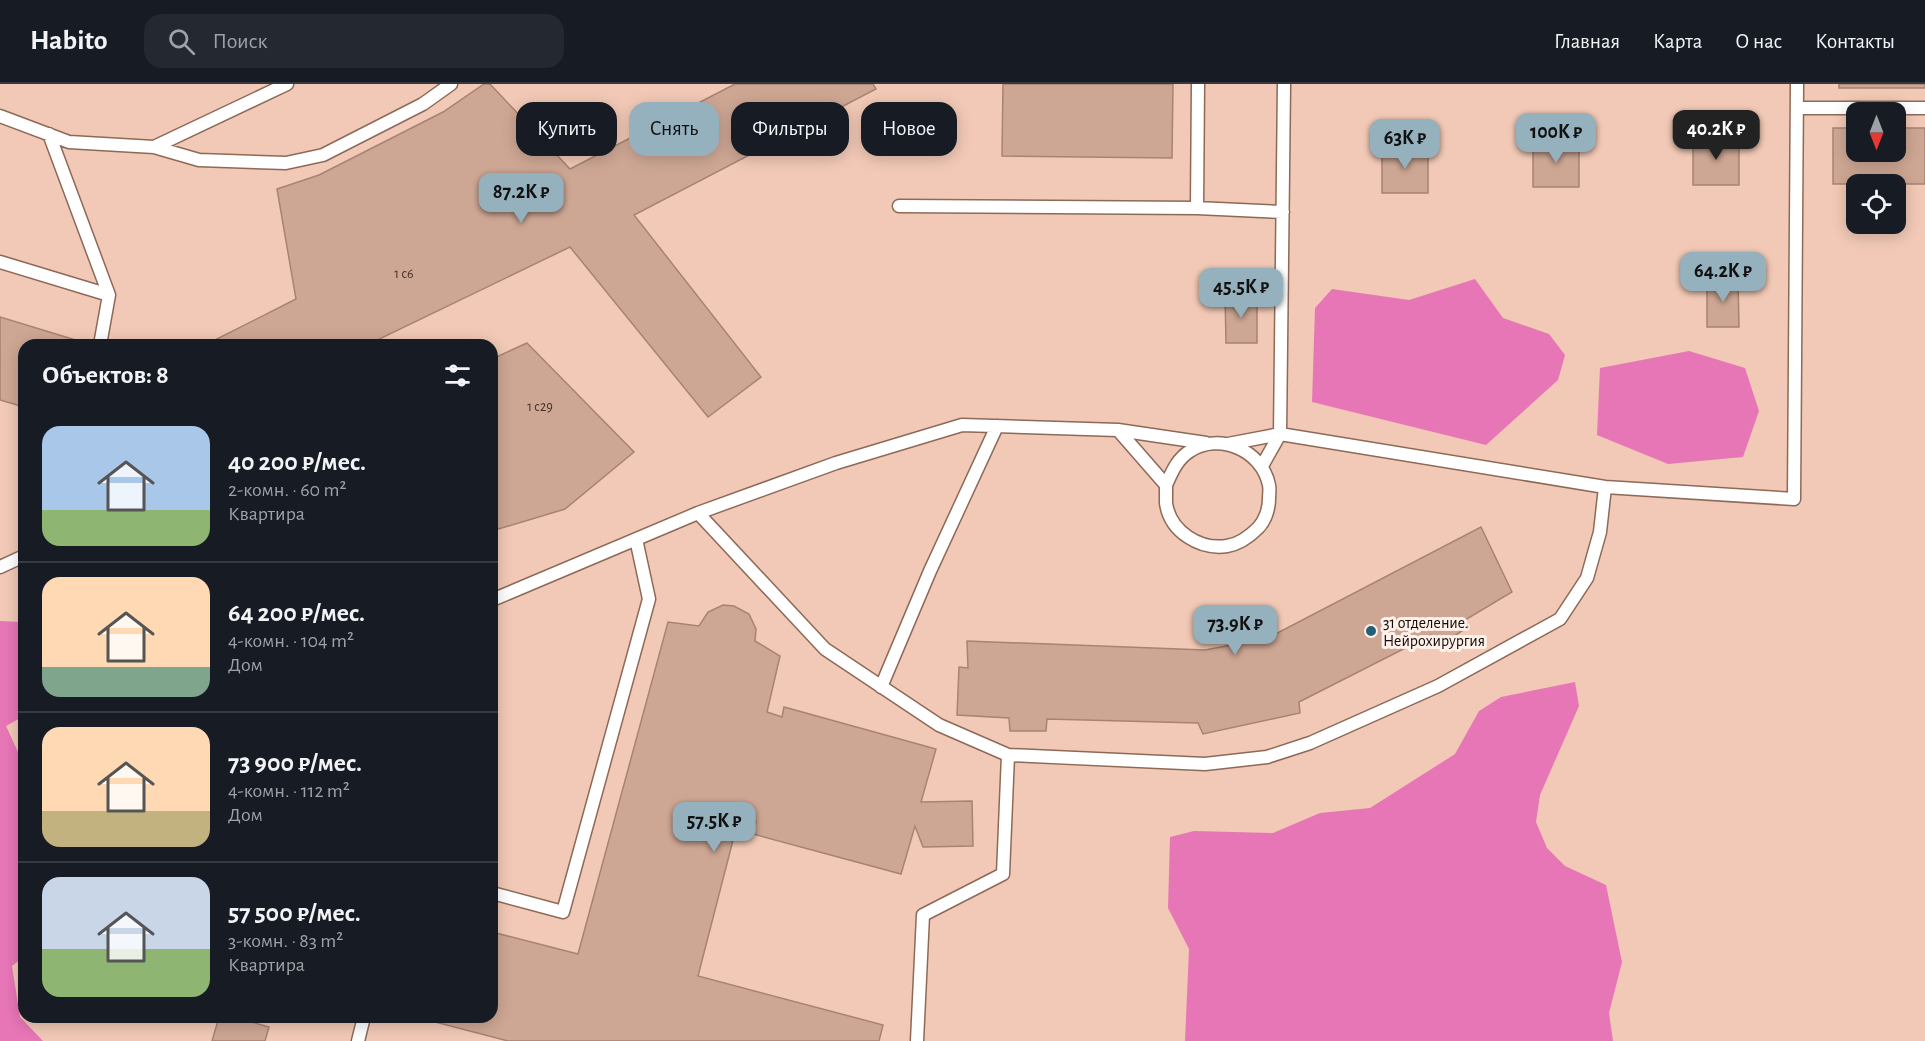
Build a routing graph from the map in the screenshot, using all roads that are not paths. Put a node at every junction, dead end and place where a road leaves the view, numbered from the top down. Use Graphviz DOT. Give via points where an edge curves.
graph roads {
  1 [pos="287,84"];
  2 [pos="451,84"];
  3 [pos="1197,84"];
  4 [pos="1284,84"];
  5 [pos="1797,84"];
  6 [pos="1797,108"];
  7 [pos="1925,108"];
  8 [pos="0,116"];
  9 [pos="49,134"];
  10 [pos="154,147"];
  11 [pos="899,206"];
  12 [pos="1197,208"];
  13 [pos="1283,212"];
  14 [pos="0,262"];
  15 [pos="110,295"];
  16 [pos="101,339"];
  17 [pos="997,426"];
  18 [pos="1119,430"];
  19 [pos="1280,434"];
  20 [pos="1208,444"];
  21 [pos="1228,444"];
  22 [pos="1262,466"];
  23 [pos="1166,485"];
  24 [pos="1605,487"];
  25 [pos="698,513"];
  26 [pos="636,539"];
  27 [pos="18,559"];
  28 [pos="0,567"];
  29 [pos="498,597"];
  30 [pos="881,687"];
  31 [pos="1008,755"];
  32 [pos="498,895"];
  33 [pos="362,1023"];
  34 [pos="358,1041"];
  35 [pos="917,1041"];
  1 -- 10 [label="lane"];
  2 -- 10 [label="lane" via="423,104 323,154 286,163 199,160"];
  3 -- 12 [label="lane"];
  4 -- 13 [label="lane"];
  5 -- 6 [label="lane"];
  6 -- 7 [label="lane"];
  6 -- 24 [label="lane" via="1794,499"];
  8 -- 9 [label="lane"];
  9 -- 10 [label="lane" via="69,142"];
  9 -- 15 [label="lane"];
  11 -- 12 [label="lane"];
  12 -- 13 [label="lane"];
  13 -- 19 [label="lane"];
  14 -- 15 [label="lane"];
  15 -- 16 [label="lane"];
  17 -- 18 [label="lane"];
  17 -- 25 [label="lane" via="962,425 836,463"];
  17 -- 30 [label="lane"];
  18 -- 20 [label="lane"];
  18 -- 23 [label="lane"];
  19 -- 21 [label="lane"];
  19 -- 22 [label="lane"];
  19 -- 24 [label="lane"];
  20 -- 21 [label="lane"];
  20 -- 23 [label="lane" via="1189,451 1175,466"];
  21 -- 22 [label="lane" via="1247,452"];
  22 -- 23 [label="lane" via="1269,485 1269,506 1261,525 1247,539 1228,546 1207,546 1189,539 1174,524 1166,505"];
  24 -- 31 [label="lane" via="1600,532 1587,578 1560,619 1438,686 1310,743 1267,757 1205,764"];
  25 -- 26 [label="lane"];
  25 -- 30 [label="lane" via="825,649"];
  26 -- 29 [label="lane"];
  26 -- 32 [label="lane" via="649,599 563,912"];
  27 -- 28 [label="lane"];
  30 -- 31 [label="lane" via="939,725"];
  31 -- 35 [label="lane" via="1003,874 923,915"];
  33 -- 34 [label="lane"];
}
